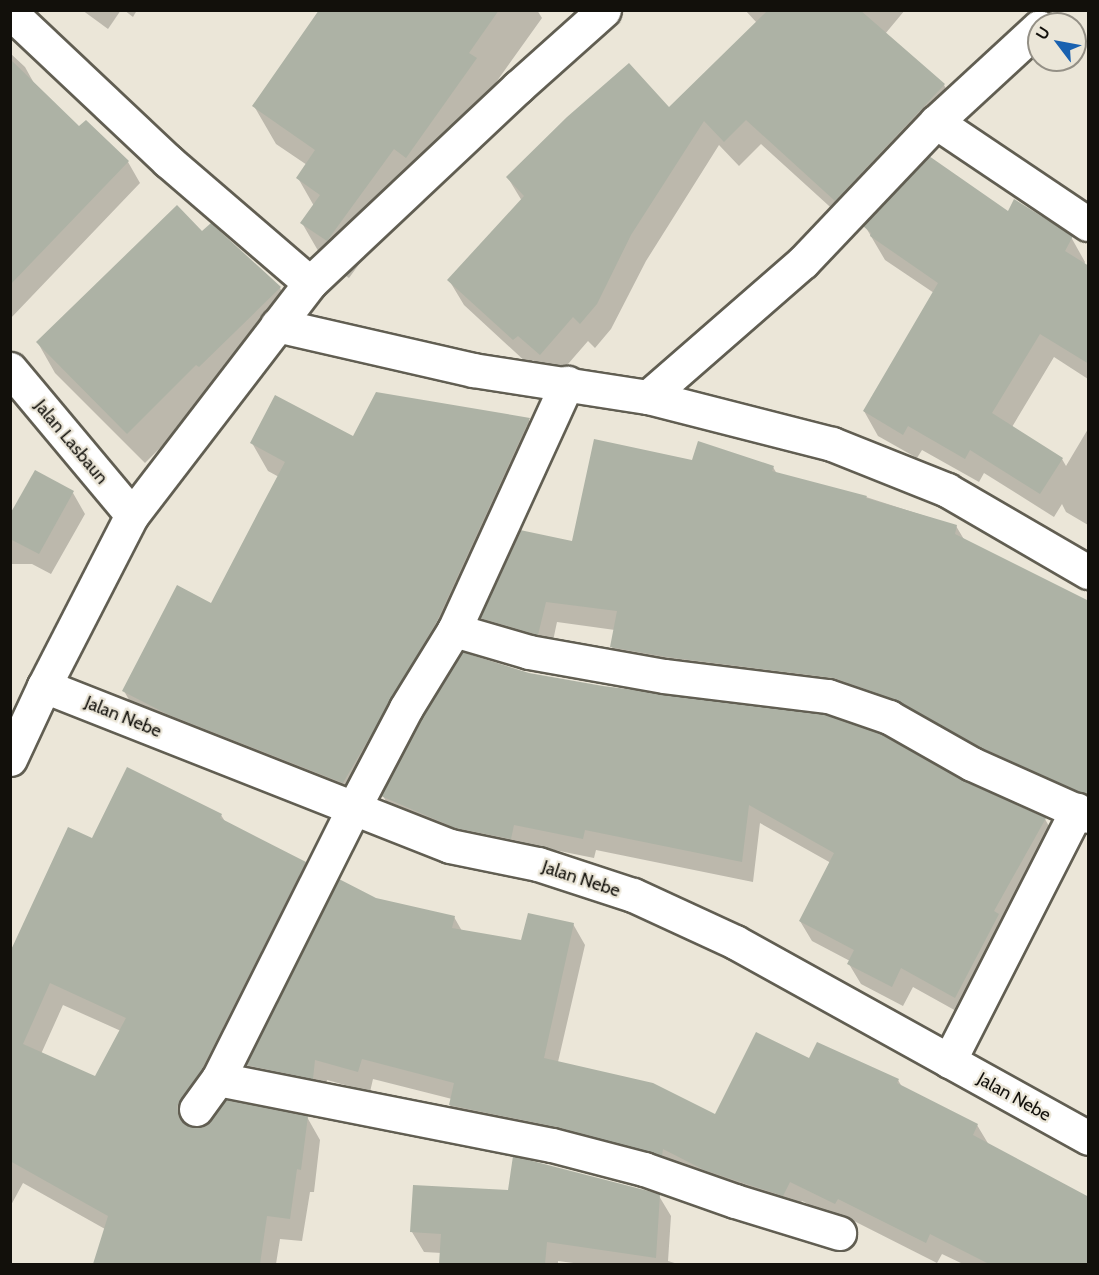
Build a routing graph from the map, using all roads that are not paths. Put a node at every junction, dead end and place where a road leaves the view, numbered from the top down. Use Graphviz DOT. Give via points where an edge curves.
graph roads {
  1 [pos="604,10"];
  2 [pos="10,12"];
  3 [pos="1027,38"];
  4 [pos="936,122"];
  5 [pos="1089,224"];
  6 [pos="310,283"];
  7 [pos="277,325"];
  8 [pos="10,369"];
  9 [pos="567,383"];
  10 [pos="648,397"];
  11 [pos="132,515"];
  12 [pos="1089,572"];
  13 [pos="454,630"];
  14 [pos="44,686"];
  15 [pos="10,759"];
  16 [pos="353,808"];
  17 [pos="1083,813"];
  18 [pos="949,1060"];
  19 [pos="218,1079"];
  20 [pos="196,1109"];
  21 [pos="1089,1138"];
  22 [pos="839,1233"];
  1 -- 6 [label="street"];
  2 -- 6 [label="street" via="168,161"];
  3 -- 4 [label="street"];
  4 -- 5 [label="street"];
  4 -- 10 [label="street" via="803,262"];
  6 -- 7 [label="street"];
  7 -- 9 [label="street" via="473,370"];
  7 -- 11 [label="street"];
  8 -- 11 [label="street, Jalan Lasbaun"];
  9 -- 10 [label="street"];
  9 -- 13 [label="street"];
  10 -- 12 [label="street" via="832,444 947,490"];
  11 -- 14 [label="street"];
  13 -- 16 [label="street" via="406,708"];
  13 -- 17 [label="street" via="529,652 664,676 828,696 889,717 972,764"];
  14 -- 15 [label="street"];
  14 -- 16 [label="street, Jalan Nebe"];
  16 -- 18 [label="street, Jalan Nebe" via="450,846 538,864 633,895 735,942"];
  16 -- 19 [label="street"];
  17 -- 18 [label="street"];
  18 -- 21 [label="street, Jalan Nebe"];
  19 -- 20 [label="street"];
  19 -- 22 [label="street" via="552,1145 644,1169"];
}
